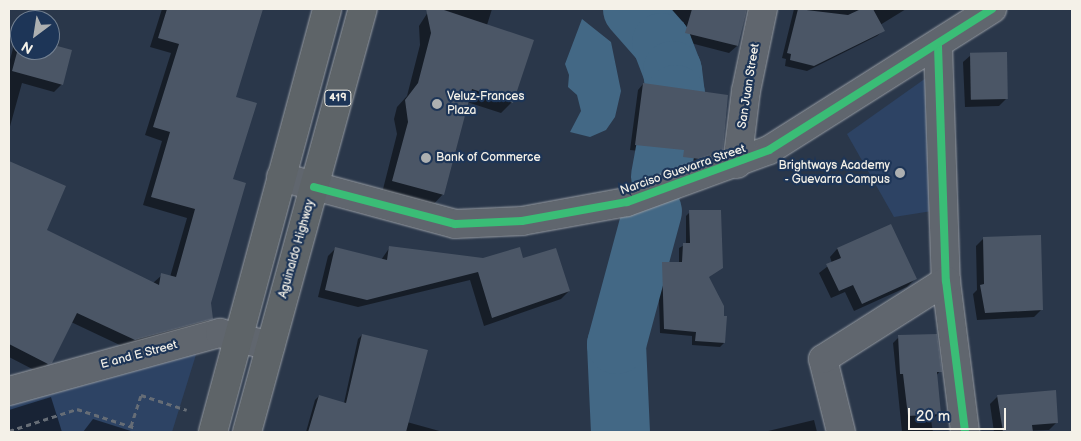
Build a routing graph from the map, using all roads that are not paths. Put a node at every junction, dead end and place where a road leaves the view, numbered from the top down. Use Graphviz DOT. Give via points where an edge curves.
graph roads {
  1 [pos="327,9"];
  2 [pos="363,9"];
  3 [pos="763,9"];
  4 [pos="992,9"];
  5 [pos="938,46"];
  6 [pos="737,164"];
  7 [pos="281,178"];
  8 [pos="314,187"];
  9 [pos="946,281"];
  10 [pos="240,339"];
  11 [pos="270,346"];
  12 [pos="9,390"];
  13 [pos="213,432"];
  14 [pos="247,432"];
  15 [pos="841,432"];
  16 [pos="965,432"];
  1 -- 7 [label="highway, 419"];
  2 -- 8 [label="highway, Aguinaldo Highway / 419"];
  3 -- 6 [label="street, San Juan Street" via="746,91"];
  4 -- 5 [label="street, Narciso Guevarra Street"];
  5 -- 6 [label="street, Narciso Guevarra Street" via="769,150"];
  5 -- 9 [label="street"];
  6 -- 8 [label="street, Narciso Guevarra Street" via="627,202 494,224 455,224"];
  7 -- 8 [label="street, Narciso Guevarra Street"];
  7 -- 10 [label="highway, 419"];
  8 -- 11 [label="highway, Aguinaldo Highway / 419"];
  9 -- 15 [label="street" via="823,359"];
  9 -- 16 [label="street"];
  10 -- 11 [label="street, E and E Street"];
  10 -- 12 [label="street, E and E Street" via="220,333"];
  10 -- 13 [label="highway, 419"];
  11 -- 14 [label="highway, Aguinaldo Highway / 419"];
}
